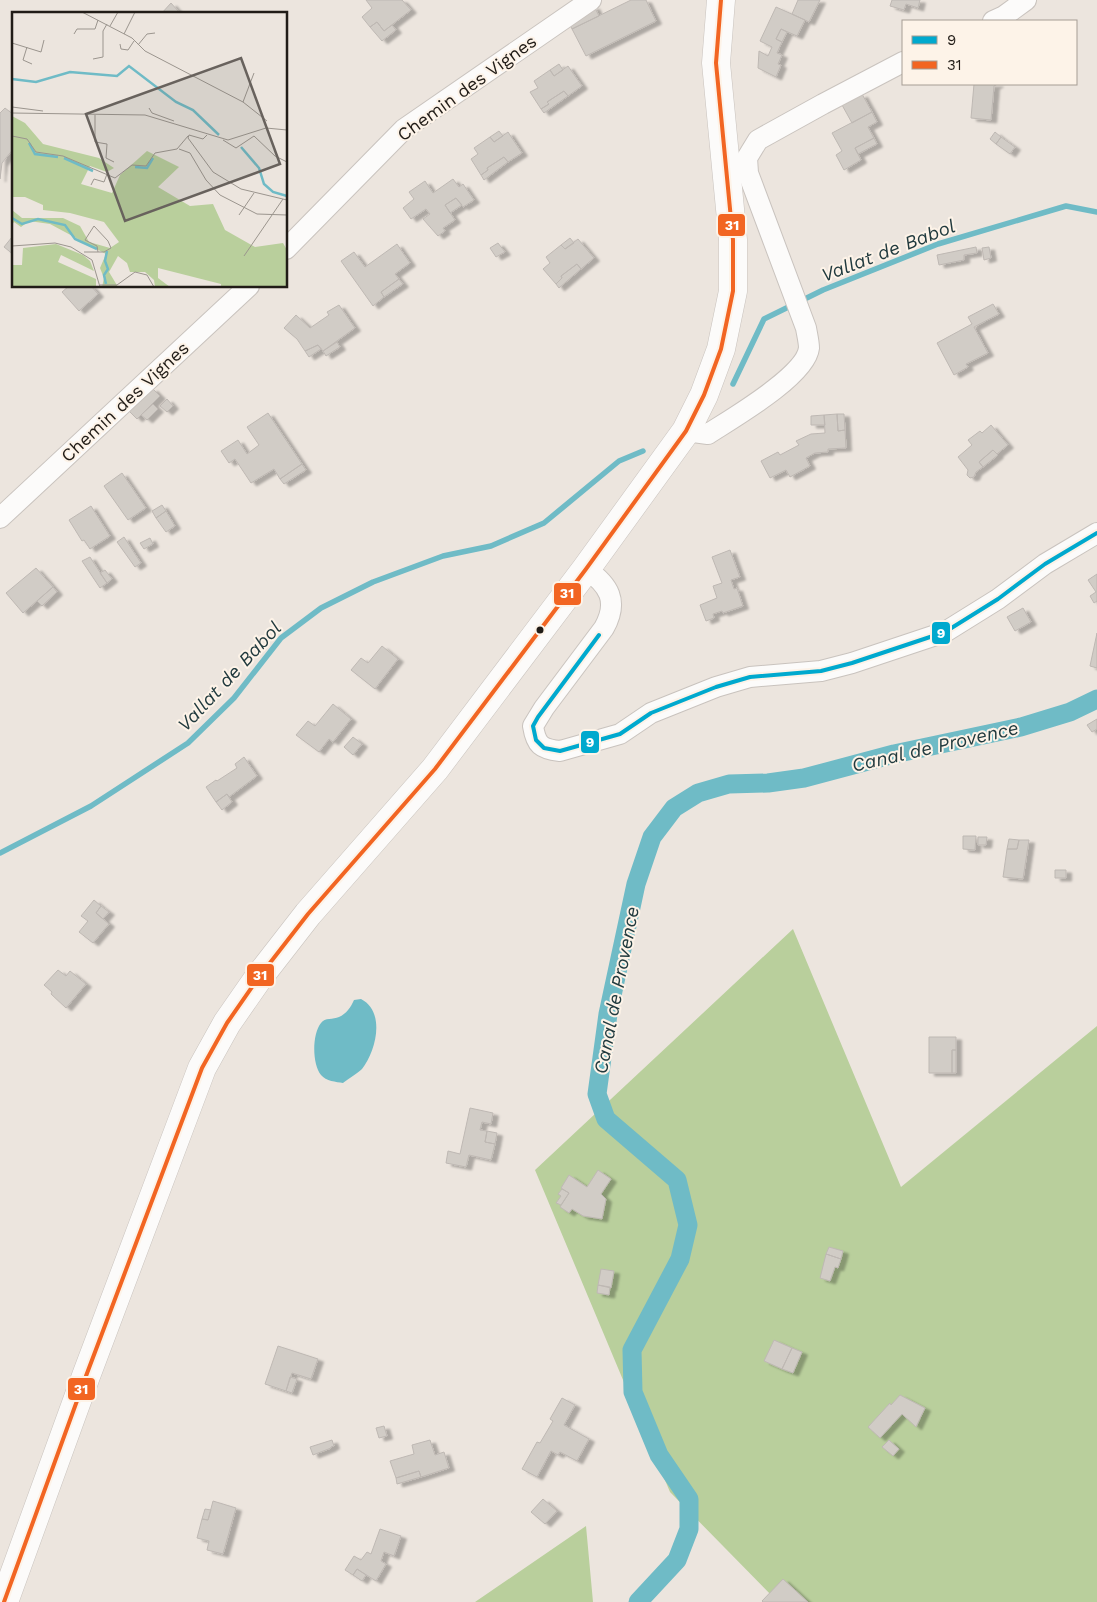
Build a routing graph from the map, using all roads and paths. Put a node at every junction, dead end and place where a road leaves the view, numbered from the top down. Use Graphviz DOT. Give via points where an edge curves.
graph roads {
  1 [pos="592,0"];
  2 [pos="721,0"];
  3 [pos="1026,0"];
  4 [pos="995,20"];
  5 [pos="902,63"];
  6 [pos="288,247"];
  7 [pos="247,288"];
  8 [pos="686,431"];
  9 [pos="0,518"];
  10 [pos="1097,533"];
  11 [pos="586,569"];
  12 [pos="4,1602"];
  1 -- 6 [label="street, Chemin des Vignes" via="404,129"];
  2 -- 8 [label="main road" via="716,63 733,240 732,292 721,349"];
  3 -- 4 [label="street"];
  5 -- 8 [label="street" via="758,140 747,158 748,174 806,328 809,348 801,366 767,396 708,434"];
  7 -- 9 [label="street, Chemin des Vignes"];
  8 -- 11 [label="main road"];
  10 -- 11 [label="street" via="945,632 822,671 750,677 716,687 651,713 620,734 560,751 550,750 536,740 534,726 609,619 610,597 606,586"];
  11 -- 12 [label="main road" via="436,770 308,914 227,1023 202,1068"];
}
